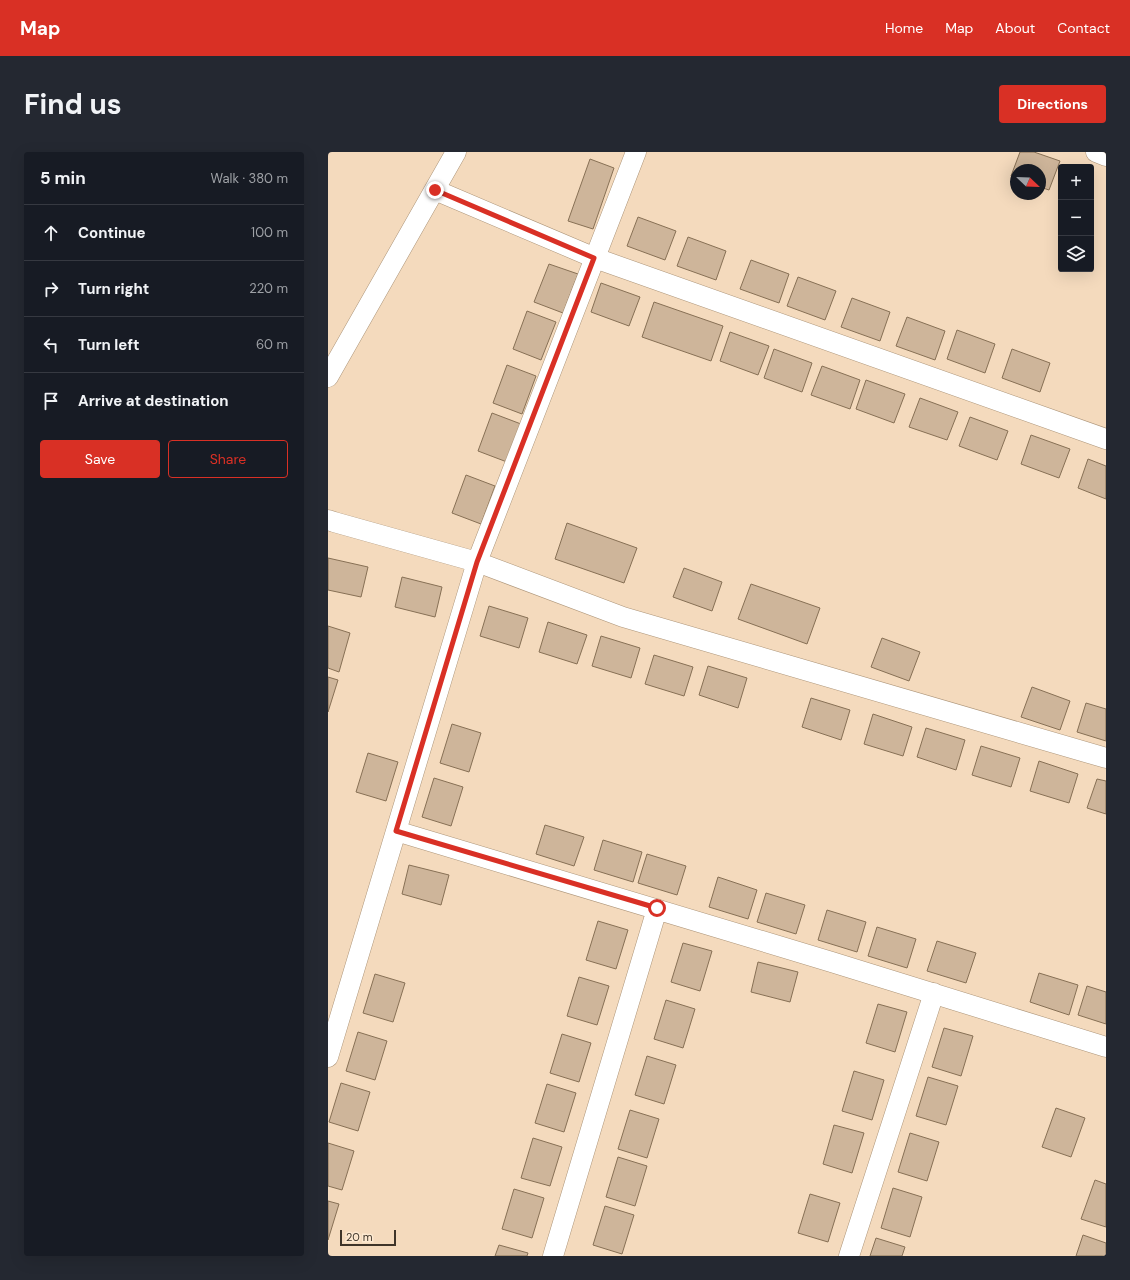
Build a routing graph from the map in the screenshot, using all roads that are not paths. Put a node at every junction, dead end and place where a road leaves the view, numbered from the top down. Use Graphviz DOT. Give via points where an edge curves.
graph roads {
  1 [pos="456,152"];
  2 [pos="636,152"];
  3 [pos="1096,152"];
  4 [pos="1106,156"];
  5 [pos="435,190"];
  6 [pos="594,258"];
  7 [pos="328,377"];
  8 [pos="1106,439"];
  9 [pos="328,520"];
  10 [pos="477,562"];
  11 [pos="1106,758"];
  12 [pos="396,831"];
  13 [pos="657,908"];
  14 [pos="934,993"];
  15 [pos="1106,1047"];
  16 [pos="328,1057"];
  17 [pos="553,1256"];
  18 [pos="849,1256"];
  1 -- 5 [label="street"];
  2 -- 6 [label="street"];
  3 -- 4 [label="street"];
  5 -- 6 [label="street"];
  5 -- 7 [label="street"];
  6 -- 8 [label="street"];
  6 -- 10 [label="street"];
  9 -- 10 [label="street"];
  10 -- 11 [label="street" via="623,617"];
  10 -- 12 [label="street"];
  12 -- 13 [label="street"];
  12 -- 16 [label="street"];
  13 -- 14 [label="street"];
  13 -- 17 [label="street"];
  14 -- 15 [label="street"];
  14 -- 18 [label="street"];
}
